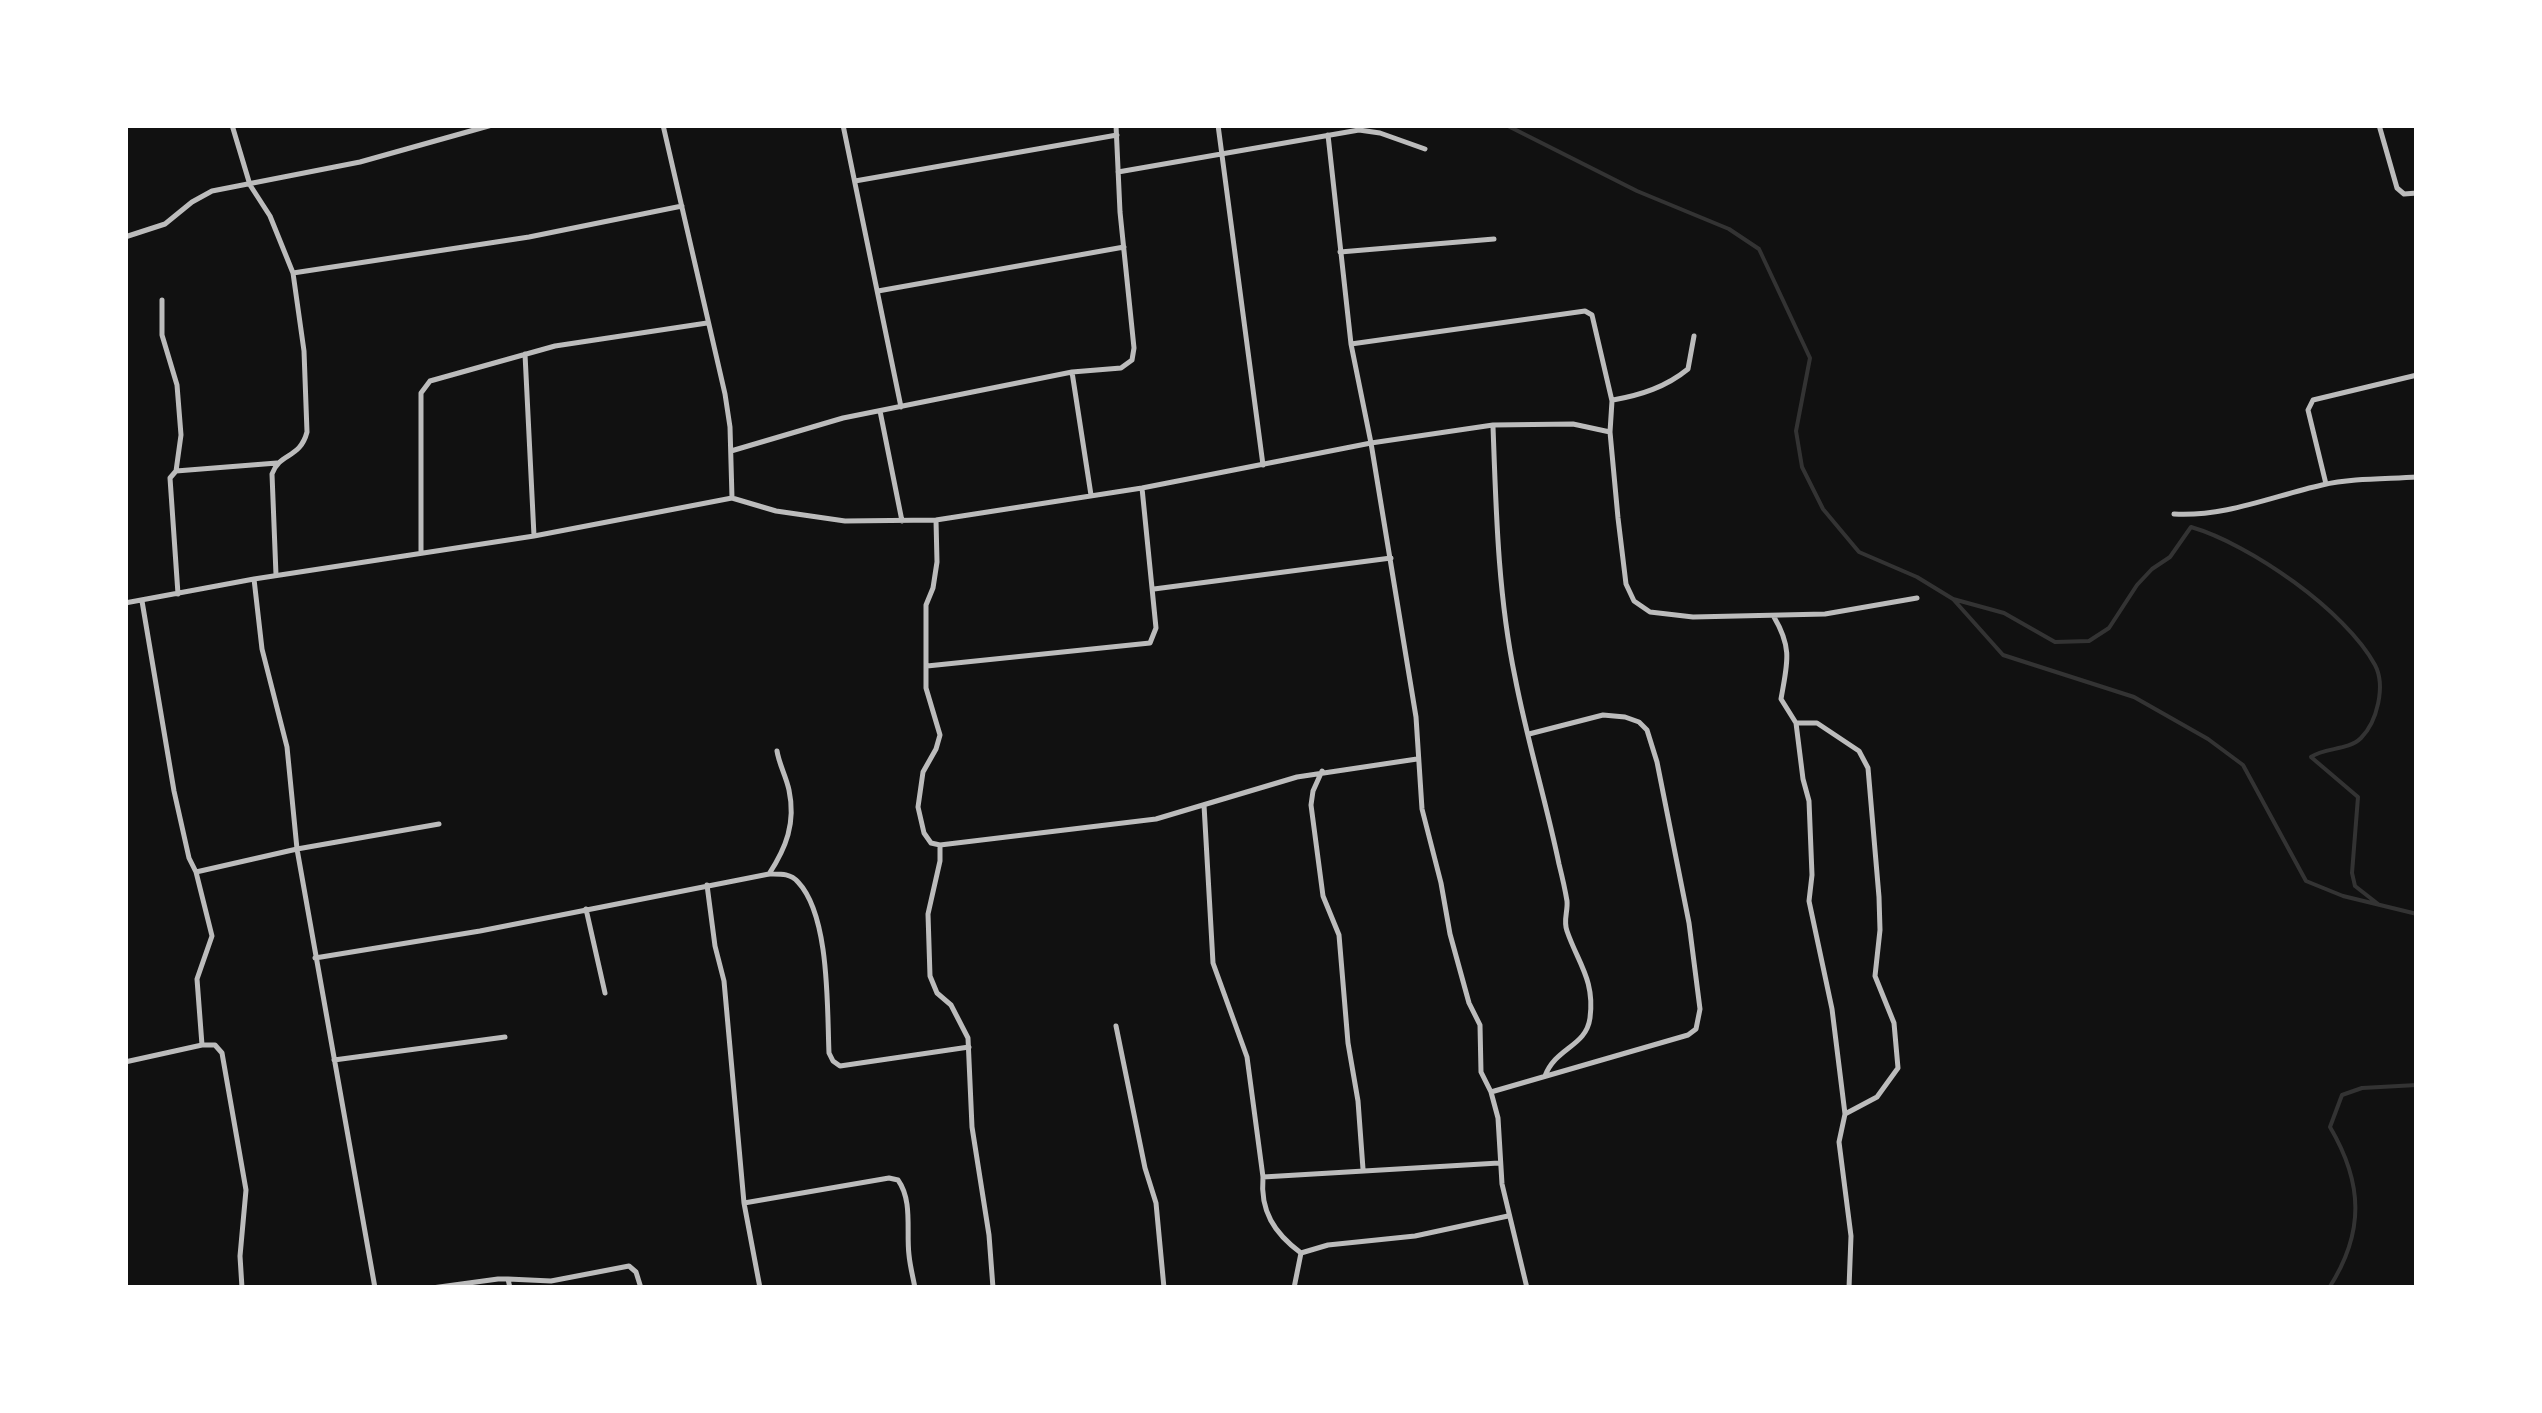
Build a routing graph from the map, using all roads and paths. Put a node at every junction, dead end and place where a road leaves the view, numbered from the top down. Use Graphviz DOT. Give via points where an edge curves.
graph roads {
  1 [pos="232,125"];
  2 [pos="492,125"];
  3 [pos="663,125"];
  4 [pos="843,125"];
  5 [pos="1116,125"];
  6 [pos="1218,125"];
  7 [pos="2379,125"];
  8 [pos="1117,135"];
  9 [pos="1328,136"];
  10 [pos="1424,149"];
  11 [pos="1220,154"];
  12 [pos="1118,172"];
  13 [pos="854,181"];
  14 [pos="250,185"];
  15 [pos="2417,193"];
  16 [pos="682,206"];
  17 [pos="125,237"];
  18 [pos="1494,239"];
  19 [pos="1124,247"];
  20 [pos="1340,252"];
  21 [pos="293,273"];
  22 [pos="878,291"];
  23 [pos="162,300"];
  24 [pos="707,323"];
  25 [pos="1694,336"];
  26 [pos="1352,344"];
  27 [pos="525,353"];
  28 [pos="1072,372"];
  29 [pos="2417,375"];
  30 [pos="1612,400"];
  31 [pos="901,406"];
  32 [pos="880,411"];
  33 [pos="1493,425"];
  34 [pos="1610,432"];
  35 [pos="1371,443"];
  36 [pos="731,451"];
  37 [pos="279,463"];
  38 [pos="1263,465"];
  39 [pos="176,471"];
  40 [pos="2417,477"];
  41 [pos="2326,484"];
  42 [pos="1142,488"];
  43 [pos="1091,495"];
  44 [pos="732,498"];
  45 [pos="2174,514"];
  46 [pos="936,520"];
  47 [pos="902,521"];
  48 [pos="534,536"];
  49 [pos="421,552"];
  50 [pos="1390,558"];
  51 [pos="276,576"];
  52 [pos="254,579"];
  53 [pos="1154,589"];
  54 [pos="178,594"];
  55 [pos="1917,598"];
  56 [pos="142,601"];
  57 [pos="125,604"];
  58 [pos="1774,616"];
  59 [pos="927,666"];
  60 [pos="1796,724"];
  61 [pos="1528,734"];
  62 [pos="777,750"];
  63 [pos="1417,758"];
  64 [pos="1322,772"];
  65 [pos="1204,805"];
  66 [pos="438,824"];
  67 [pos="940,845"];
  68 [pos="297,849"];
  69 [pos="196,872"];
  70 [pos="768,874"];
  71 [pos="708,886"];
  72 [pos="586,909"];
  73 [pos="315,958"];
  74 [pos="605,993"];
  75 [pos="1116,1026"];
  76 [pos="504,1037"];
  77 [pos="202,1045"];
  78 [pos="970,1047"];
  79 [pos="334,1060"];
  80 [pos="125,1062"];
  81 [pos="1545,1076"];
  82 [pos="1491,1092"];
  83 [pos="1844,1114"];
  84 [pos="1498,1164"];
  85 [pos="1363,1169"];
  86 [pos="1263,1176"];
  87 [pos="744,1203"];
  88 [pos="1508,1216"];
  89 [pos="1301,1253"];
  90 [pos="508,1279"];
  91 [pos="242,1288"];
  92 [pos="375,1288"];
  93 [pos="432,1288"];
  94 [pos="510,1288"];
  95 [pos="641,1288"];
  96 [pos="760,1288"];
  97 [pos="915,1288"];
  98 [pos="993,1288"];
  99 [pos="1164,1288"];
  100 [pos="1294,1288"];
  101 [pos="1527,1288"];
  102 [pos="1848,1288"];
  1 -- 14 [label="street"];
  2 -- 14 [label="street"];
  3 -- 16 [label="street"];
  4 -- 13 [label="street"];
  5 -- 8 [label="street"];
  6 -- 11 [label="street"];
  7 -- 15 [label="street" via="2397,188"];
  8 -- 12 [label="street"];
  8 -- 13 [label="street"];
  9 -- 10 [label="street" via="1360,130"];
  9 -- 11 [label="street"];
  9 -- 20 [label="street"];
  11 -- 12 [label="street"];
  11 -- 38 [label="street"];
  12 -- 19 [label="street"];
  13 -- 22 [label="street"];
  14 -- 17 [label="street" via="202,195 165,224"];
  14 -- 21 [label="street"];
  16 -- 21 [label="street"];
  16 -- 24 [label="street"];
  18 -- 20 [label="street"];
  19 -- 22 [label="street"];
  19 -- 28 [label="street" via="1132,360 1121,368"];
  20 -- 26 [label="street"];
  21 -- 37 [label="street" via="307,432 299,452"];
  22 -- 31 [label="street"];
  23 -- 39 [label="street" via="162,335 177,385"];
  24 -- 27 [label="street"];
  24 -- 36 [label="street"];
  25 -- 30 [label="street" via="1688,369 1674,381"];
  26 -- 30 [label="street" via="1586,311 1597,328"];
  26 -- 35 [label="street"];
  27 -- 48 [label="street"];
  27 -- 49 [label="street" via="441,376 421,392"];
  28 -- 31 [label="street"];
  28 -- 43 [label="street"];
  29 -- 41 [label="street" via="2313,400 2308,410"];
  30 -- 34 [label="street"];
  31 -- 32 [label="street"];
  32 -- 36 [label="street"];
  32 -- 47 [label="street"];
  33 -- 34 [label="street" via="1573,424"];
  33 -- 35 [label="street"];
  33 -- 61 [label="street" via="1500,574"];
  34 -- 58 [label="street" via="1626,584 1634,601 1650,612 1692,617"];
  35 -- 38 [label="street"];
  35 -- 50 [label="street"];
  36 -- 44 [label="street"];
  37 -- 39 [label="street"];
  37 -- 51 [label="street" via="272,474"];
  38 -- 42 [label="street"];
  39 -- 54 [label="street" via="170,478"];
  40 -- 41 [label="street"];
  41 -- 45 [label="street" via="2248,505"];
  42 -- 43 [label="street"];
  42 -- 53 [label="street"];
  43 -- 46 [label="street"];
  44 -- 47 [label="street" via="805,516"];
  44 -- 48 [label="street"];
  46 -- 47 [label="street"];
  46 -- 59 [label="street"];
  48 -- 49 [label="street"];
  49 -- 51 [label="street"];
  50 -- 53 [label="street"];
  50 -- 63 [label="street"];
  51 -- 52 [label="street"];
  52 -- 54 [label="street"];
  52 -- 68 [label="street" via="262,649 287,746"];
  53 -- 59 [label="street" via="1150,642"];
  54 -- 56 [label="street"];
  55 -- 58 [label="street"];
  56 -- 57 [label="street"];
  56 -- 69 [label="street" via="174,791"];
  58 -- 60 [label="street" via="1789,650 1781,699"];
  59 -- 67 [label="street" via="926,688 940,734 922,772 918,807 924,833"];
  60 -- 83 [label="street" via="1810,800 1809,901 1832,1009"];
  60 -- 83 [label="street" via="1818,723 1858,751 1868,768 1880,897 1875,976 1894,1023 1898,1068 1877,1098"];
  61 -- 81 [label="street" via="1568,906 1564,919 1590,989 1590,1023"];
  61 -- 81 [label="street" via="1603,715 1625,717 1647,730 1690,923 1700,1009 1688,1035"];
  62 -- 70 [label="street" via="788,787 788,843"];
  63 -- 64 [label="street"];
  63 -- 82 [label="street" via="1422,810 1450,934 1480,1025 1481,1072"];
  64 -- 65 [label="street"];
  64 -- 85 [label="street" via="1311,805 1323,896 1339,935"];
  65 -- 67 [label="street" via="1156,819"];
  65 -- 86 [label="street" via="1212,963 1248,1057"];
  66 -- 68 [label="street"];
  67 -- 78 [label="street" via="928,914 930,976 964,1026"];
  68 -- 69 [label="street"];
  68 -- 73 [label="street"];
  69 -- 77 [label="street" via="212,936 197,979"];
  70 -- 71 [label="street"];
  70 -- 78 [label="street" via="787,874 811,905 828,985 833,1061 840,1066"];
  71 -- 72 [label="street"];
  71 -- 87 [label="street" via="724,980"];
  72 -- 73 [label="street"];
  72 -- 74 [label="street"];
  73 -- 79 [label="street"];
  75 -- 99 [label="street" via="1156,1203"];
  76 -- 79 [label="street"];
  77 -- 80 [label="street"];
  77 -- 91 [label="street" via="218,1048 228,1074 246,1190"];
  78 -- 98 [label="street" via="972,1127"];
  79 -- 92 [label="street"];
  81 -- 82 [label="street"];
  82 -- 84 [label="street"];
  83 -- 102 [label="street" via="1839,1142 1851,1236"];
  84 -- 85 [label="street"];
  84 -- 88 [label="street"];
  85 -- 86 [label="street"];
  86 -- 89 [label="street" via="1273,1226"];
  87 -- 96 [label="street"];
  87 -- 97 [label="street" via="898,1180"];
  88 -- 89 [label="street"];
  88 -- 101 [label="street"];
  89 -- 100 [label="street"];
  90 -- 93 [label="street"];
  90 -- 94 [label="street"];
  90 -- 95 [label="street" via="551,1281 629,1266"];
}
